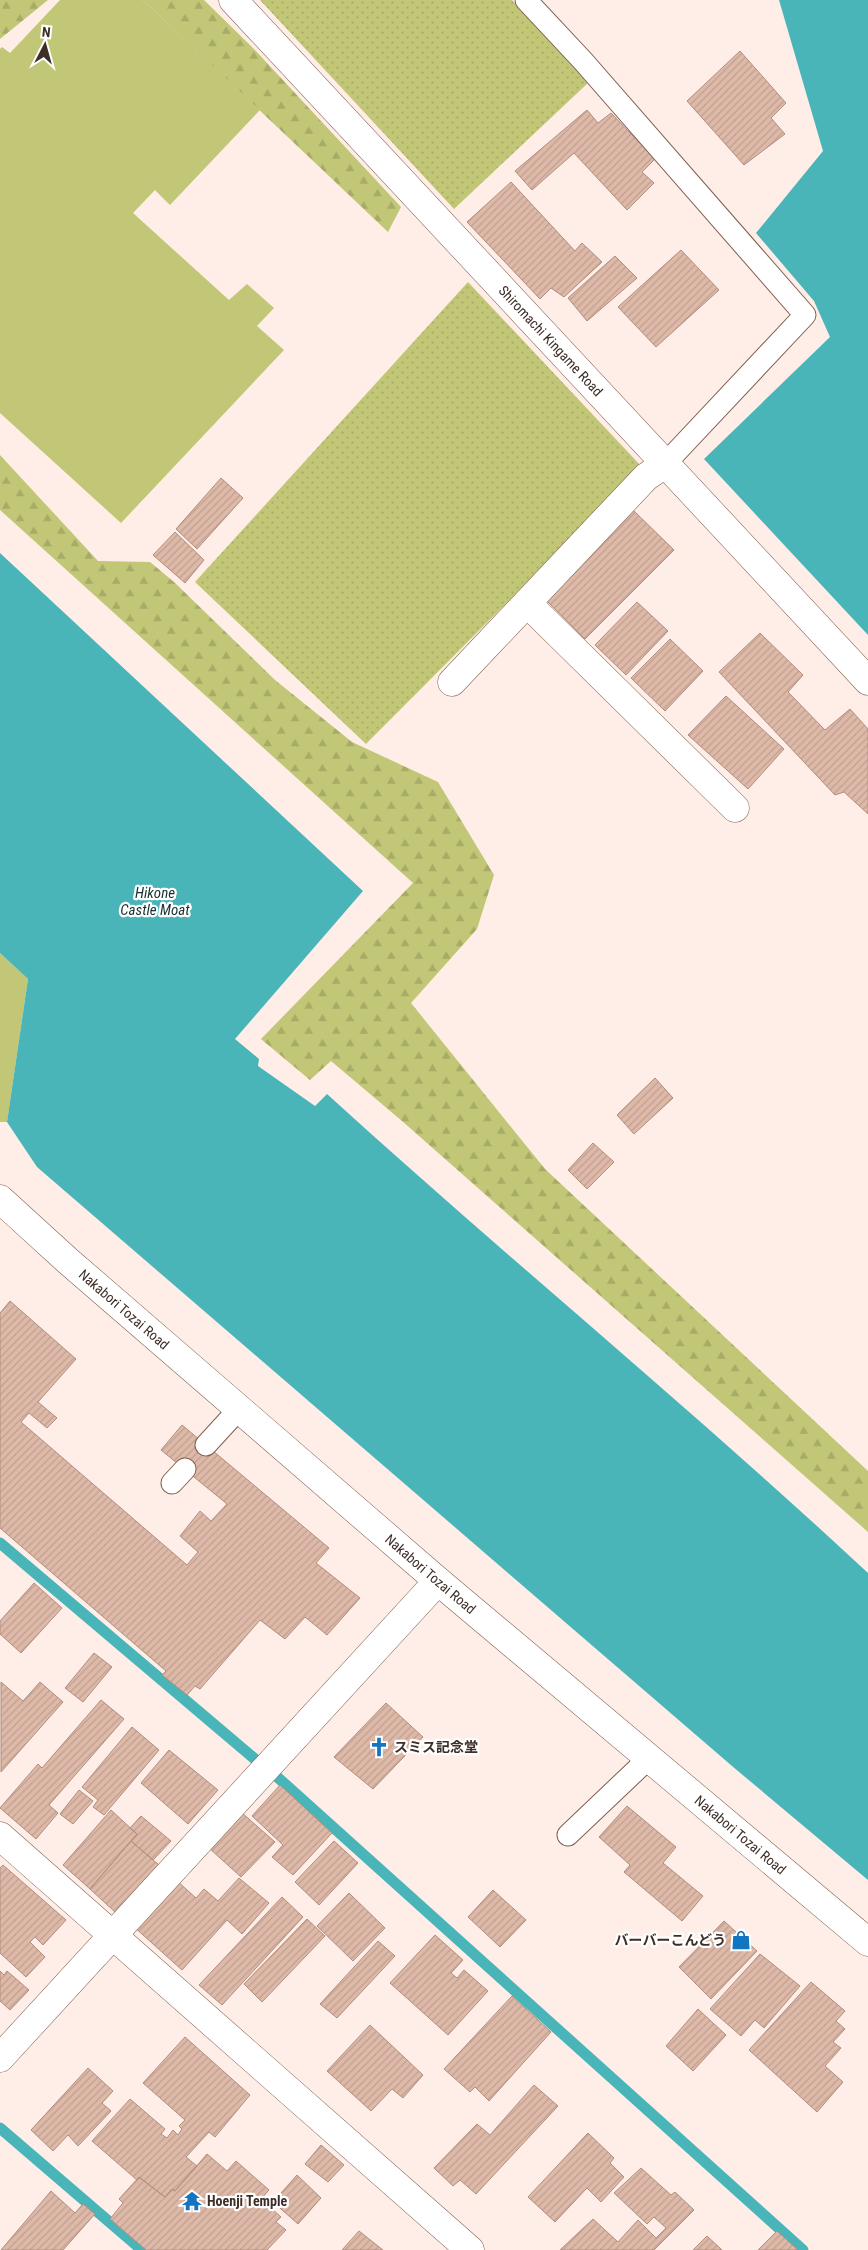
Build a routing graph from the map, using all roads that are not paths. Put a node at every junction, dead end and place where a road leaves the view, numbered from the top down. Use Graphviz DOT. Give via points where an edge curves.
graph roads {
  1 [pos="234,0"];
  2 [pos="526,0"];
  3 [pos="665,464"];
  4 [pos="527,603"];
  5 [pos="868,681"];
  6 [pos="452,682"];
  7 [pos="736,808"];
  8 [pos="0,1199"];
  9 [pos="239,1409"];
  10 [pos="206,1445"];
  11 [pos="438,1581"];
  12 [pos="649,1758"];
  13 [pos="0,1836"];
  14 [pos="568,1836"];
  15 [pos="114,1935"];
  16 [pos="868,1942"];
  17 [pos="0,2058"];
  18 [pos="470,2250"];
  1 -- 3 [label="street, Shiromachi Kingame Road"];
  2 -- 3 [label="lane" via="805,315"];
  3 -- 4 [label="street" via="646,477"];
  3 -- 5 [label="street, Shiromachi Kingame Road"];
  4 -- 6 [label="street"];
  4 -- 7 [label="street"];
  8 -- 9 [label="street, Nakabori Tozai Road"];
  9 -- 10 [label="lane"];
  9 -- 11 [label="street, Nakabori Tozai Road"];
  11 -- 12 [label="street, Nakabori Tozai Road"];
  11 -- 15 [label="street"];
  12 -- 14 [label="lane"];
  12 -- 16 [label="street, Nakabori Tozai Road"];
  13 -- 15 [label="street"];
  15 -- 17 [label="street"];
  15 -- 18 [label="street" via="131,1961 370,2173"];
}
